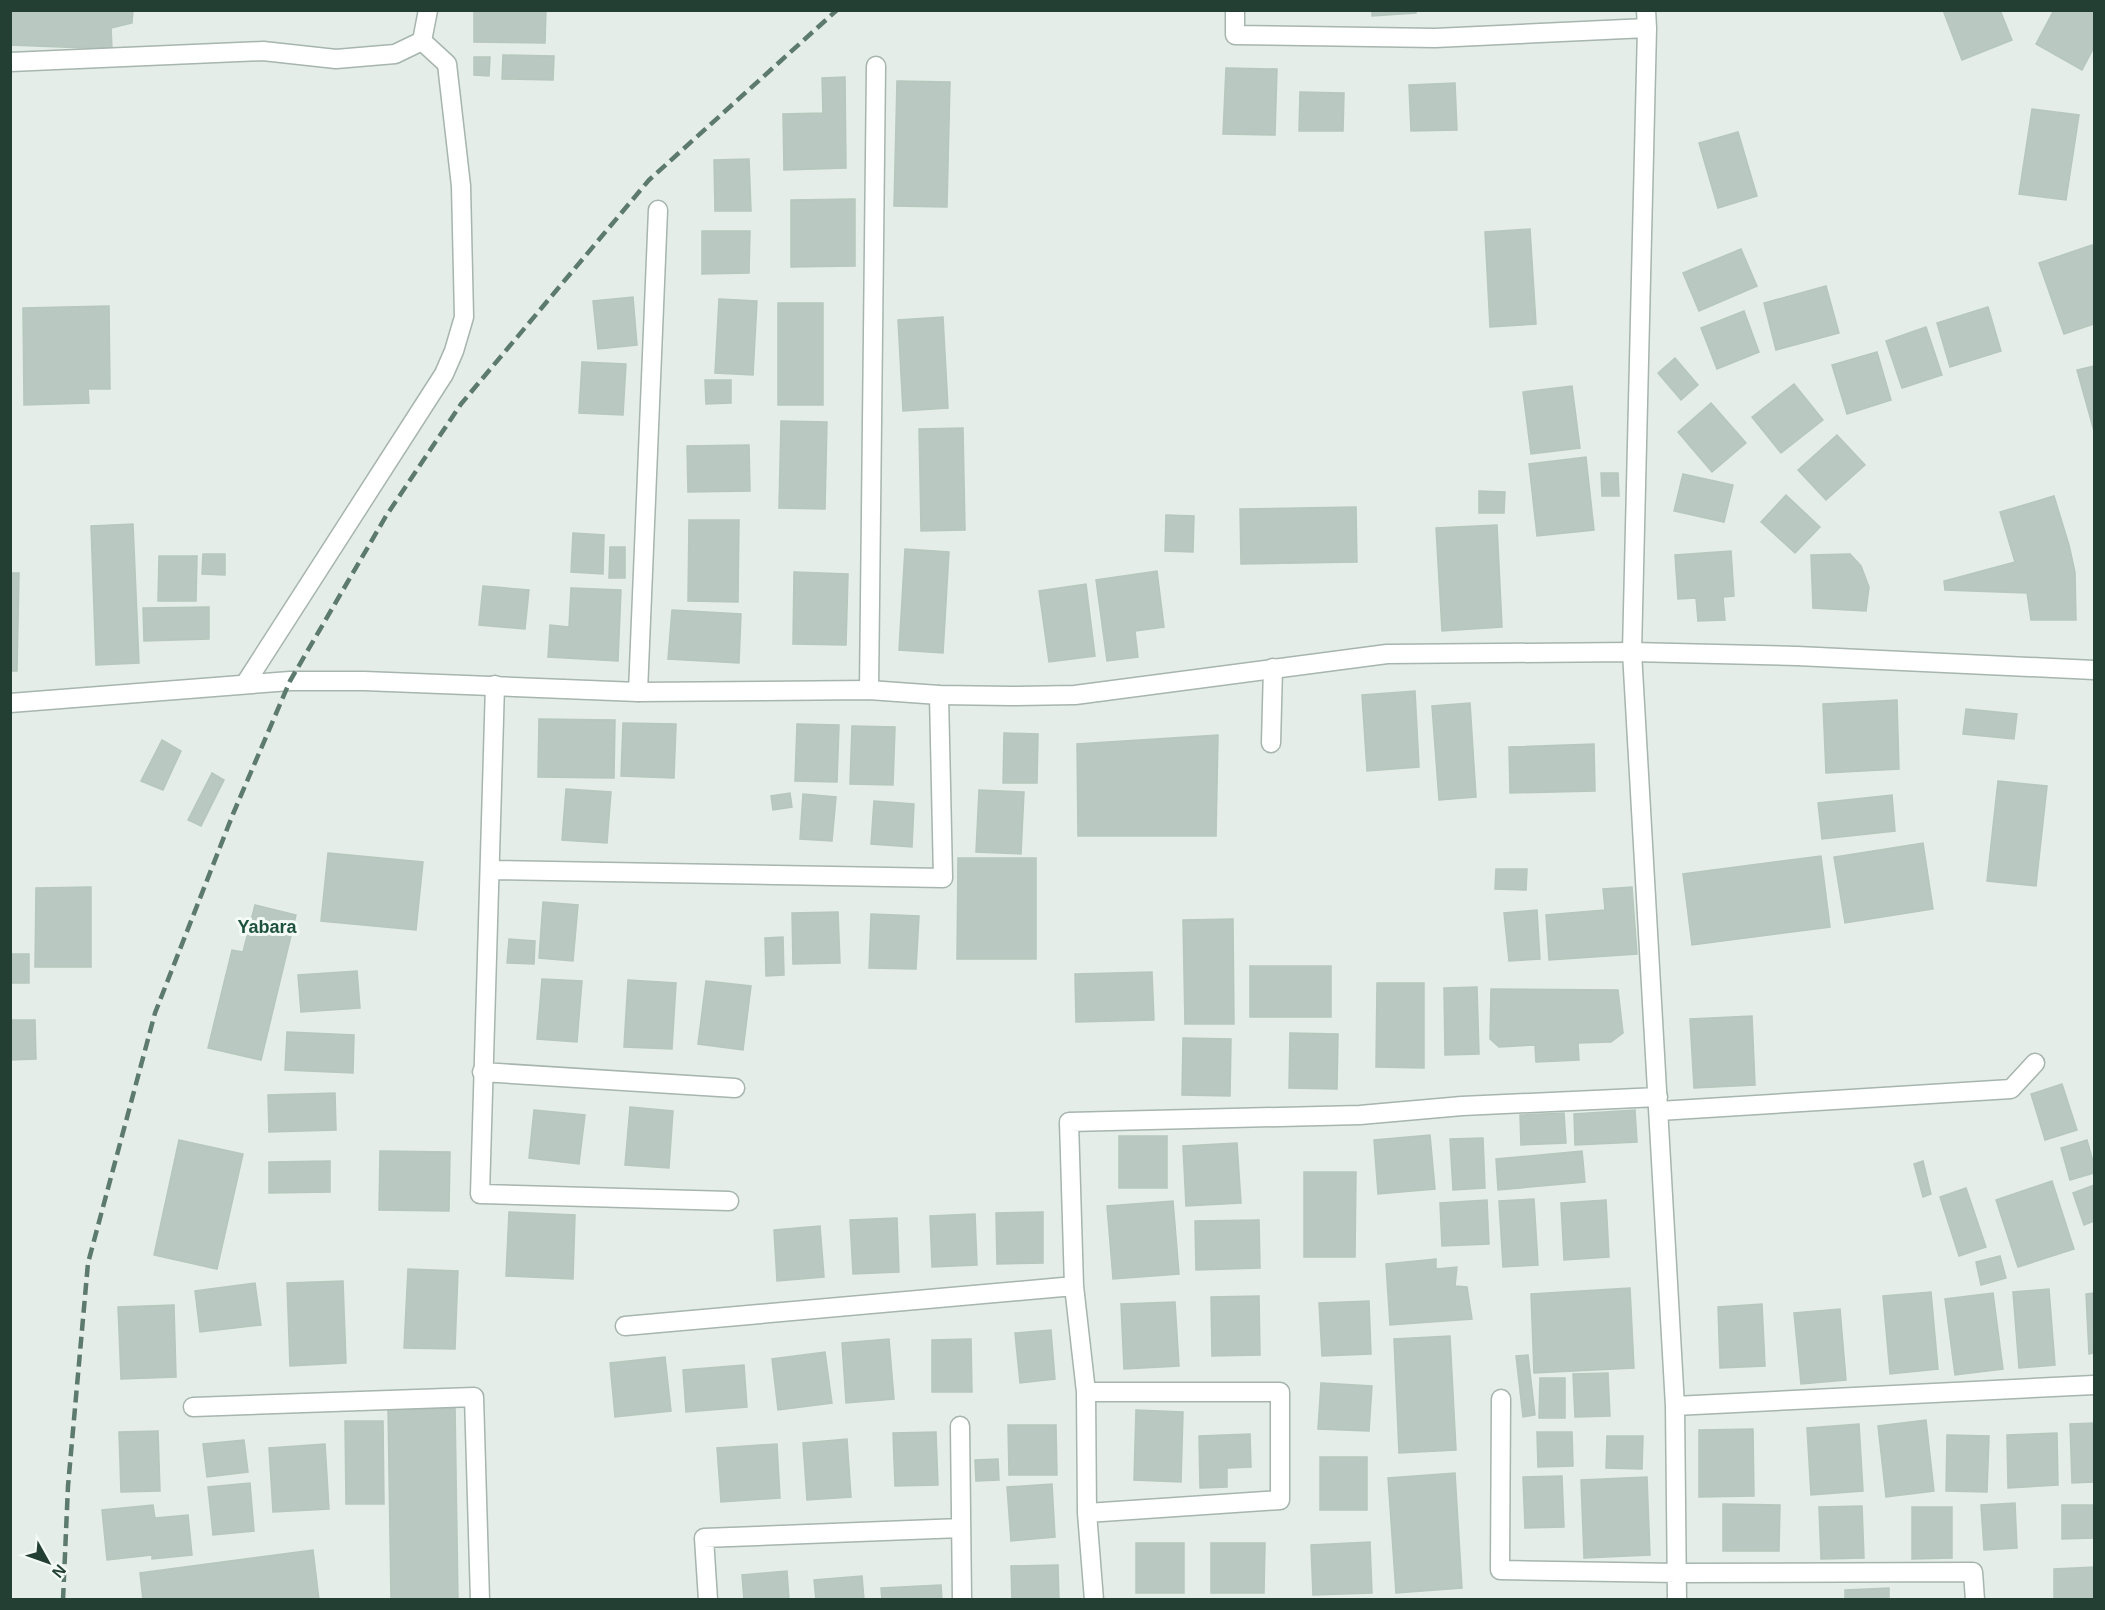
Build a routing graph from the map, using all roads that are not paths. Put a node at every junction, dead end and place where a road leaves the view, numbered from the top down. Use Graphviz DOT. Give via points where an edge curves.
graph roads {
  1 [pos="428,10"];
  2 [pos="1235,10"];
  3 [pos="1646,19"];
  4 [pos="422,41"];
  5 [pos="10,62"];
  6 [pos="876,66"];
  7 [pos="658,210"];
  8 [pos="1632,652"];
  9 [pos="1274,669"];
  10 [pos="2094,670"];
  11 [pos="245,684"];
  12 [pos="495,685"];
  13 [pos="869,690"];
  14 [pos="638,692"];
  15 [pos="939,694"];
  16 [pos="10,703"];
  17 [pos="1271,743"];
  18 [pos="491,870"];
  19 [pos="2035,1063"];
  20 [pos="482,1072"];
  21 [pos="735,1088"];
  22 [pos="1658,1104"];
  23 [pos="729,1201"];
  24 [pos="1074,1286"];
  25 [pos="626,1326"];
  26 [pos="2094,1385"];
  27 [pos="1086,1392"];
  28 [pos="1501,1399"];
  29 [pos="1675,1406"];
  30 [pos="193,1407"];
  31 [pos="960,1426"];
  32 [pos="1087,1513"];
  33 [pos="961,1528"];
  34 [pos="1677,1573"];
  35 [pos="480,1599"];
  36 [pos="708,1599"];
  37 [pos="962,1599"];
  38 [pos="1094,1599"];
  39 [pos="1677,1599"];
  40 [pos="1975,1599"];
  1 -- 4 [label="street"];
  2 -- 3 [label="street" via="1235,35 1435,38"];
  3 -- 8 [label="street"];
  4 -- 5 [label="street" via="396,54 336,59 263,51"];
  4 -- 11 [label="street" via="447,64 461,186 464,317 444,374"];
  6 -- 13 [label="street"];
  7 -- 14 [label="street"];
  8 -- 9 [label="street" via="1387,654"];
  8 -- 10 [label="street"];
  8 -- 22 [label="street"];
  9 -- 15 [label="street" via="1075,695"];
  9 -- 17 [label="street"];
  11 -- 12 [label="street" via="364,681"];
  11 -- 16 [label="street"];
  12 -- 14 [label="street"];
  12 -- 18 [label="street"];
  13 -- 14 [label="street"];
  13 -- 15 [label="street"];
  15 -- 18 [label="street" via="943,878"];
  18 -- 20 [label="street"];
  19 -- 22 [label="street" via="2012,1089"];
  20 -- 21 [label="street"];
  20 -- 23 [label="street" via="480,1194"];
  22 -- 24 [label="street" via="1462,1106 1360,1115 1069,1122"];
  22 -- 29 [label="street"];
  24 -- 25 [label="street"];
  24 -- 27 [label="street"];
  26 -- 29 [label="street"];
  27 -- 32 [label="street"];
  27 -- 32 [label="street" via="1280,1392 1280,1500"];
  28 -- 34 [label="street" via="1500,1570"];
  29 -- 34 [label="street"];
  30 -- 35 [label="street" via="474,1397"];
  31 -- 33 [label="street"];
  32 -- 38 [label="street"];
  33 -- 36 [label="street" via="704,1538"];
  33 -- 37 [label="street"];
  34 -- 39 [label="street"];
  34 -- 40 [label="street" via="1973,1572"];
}
